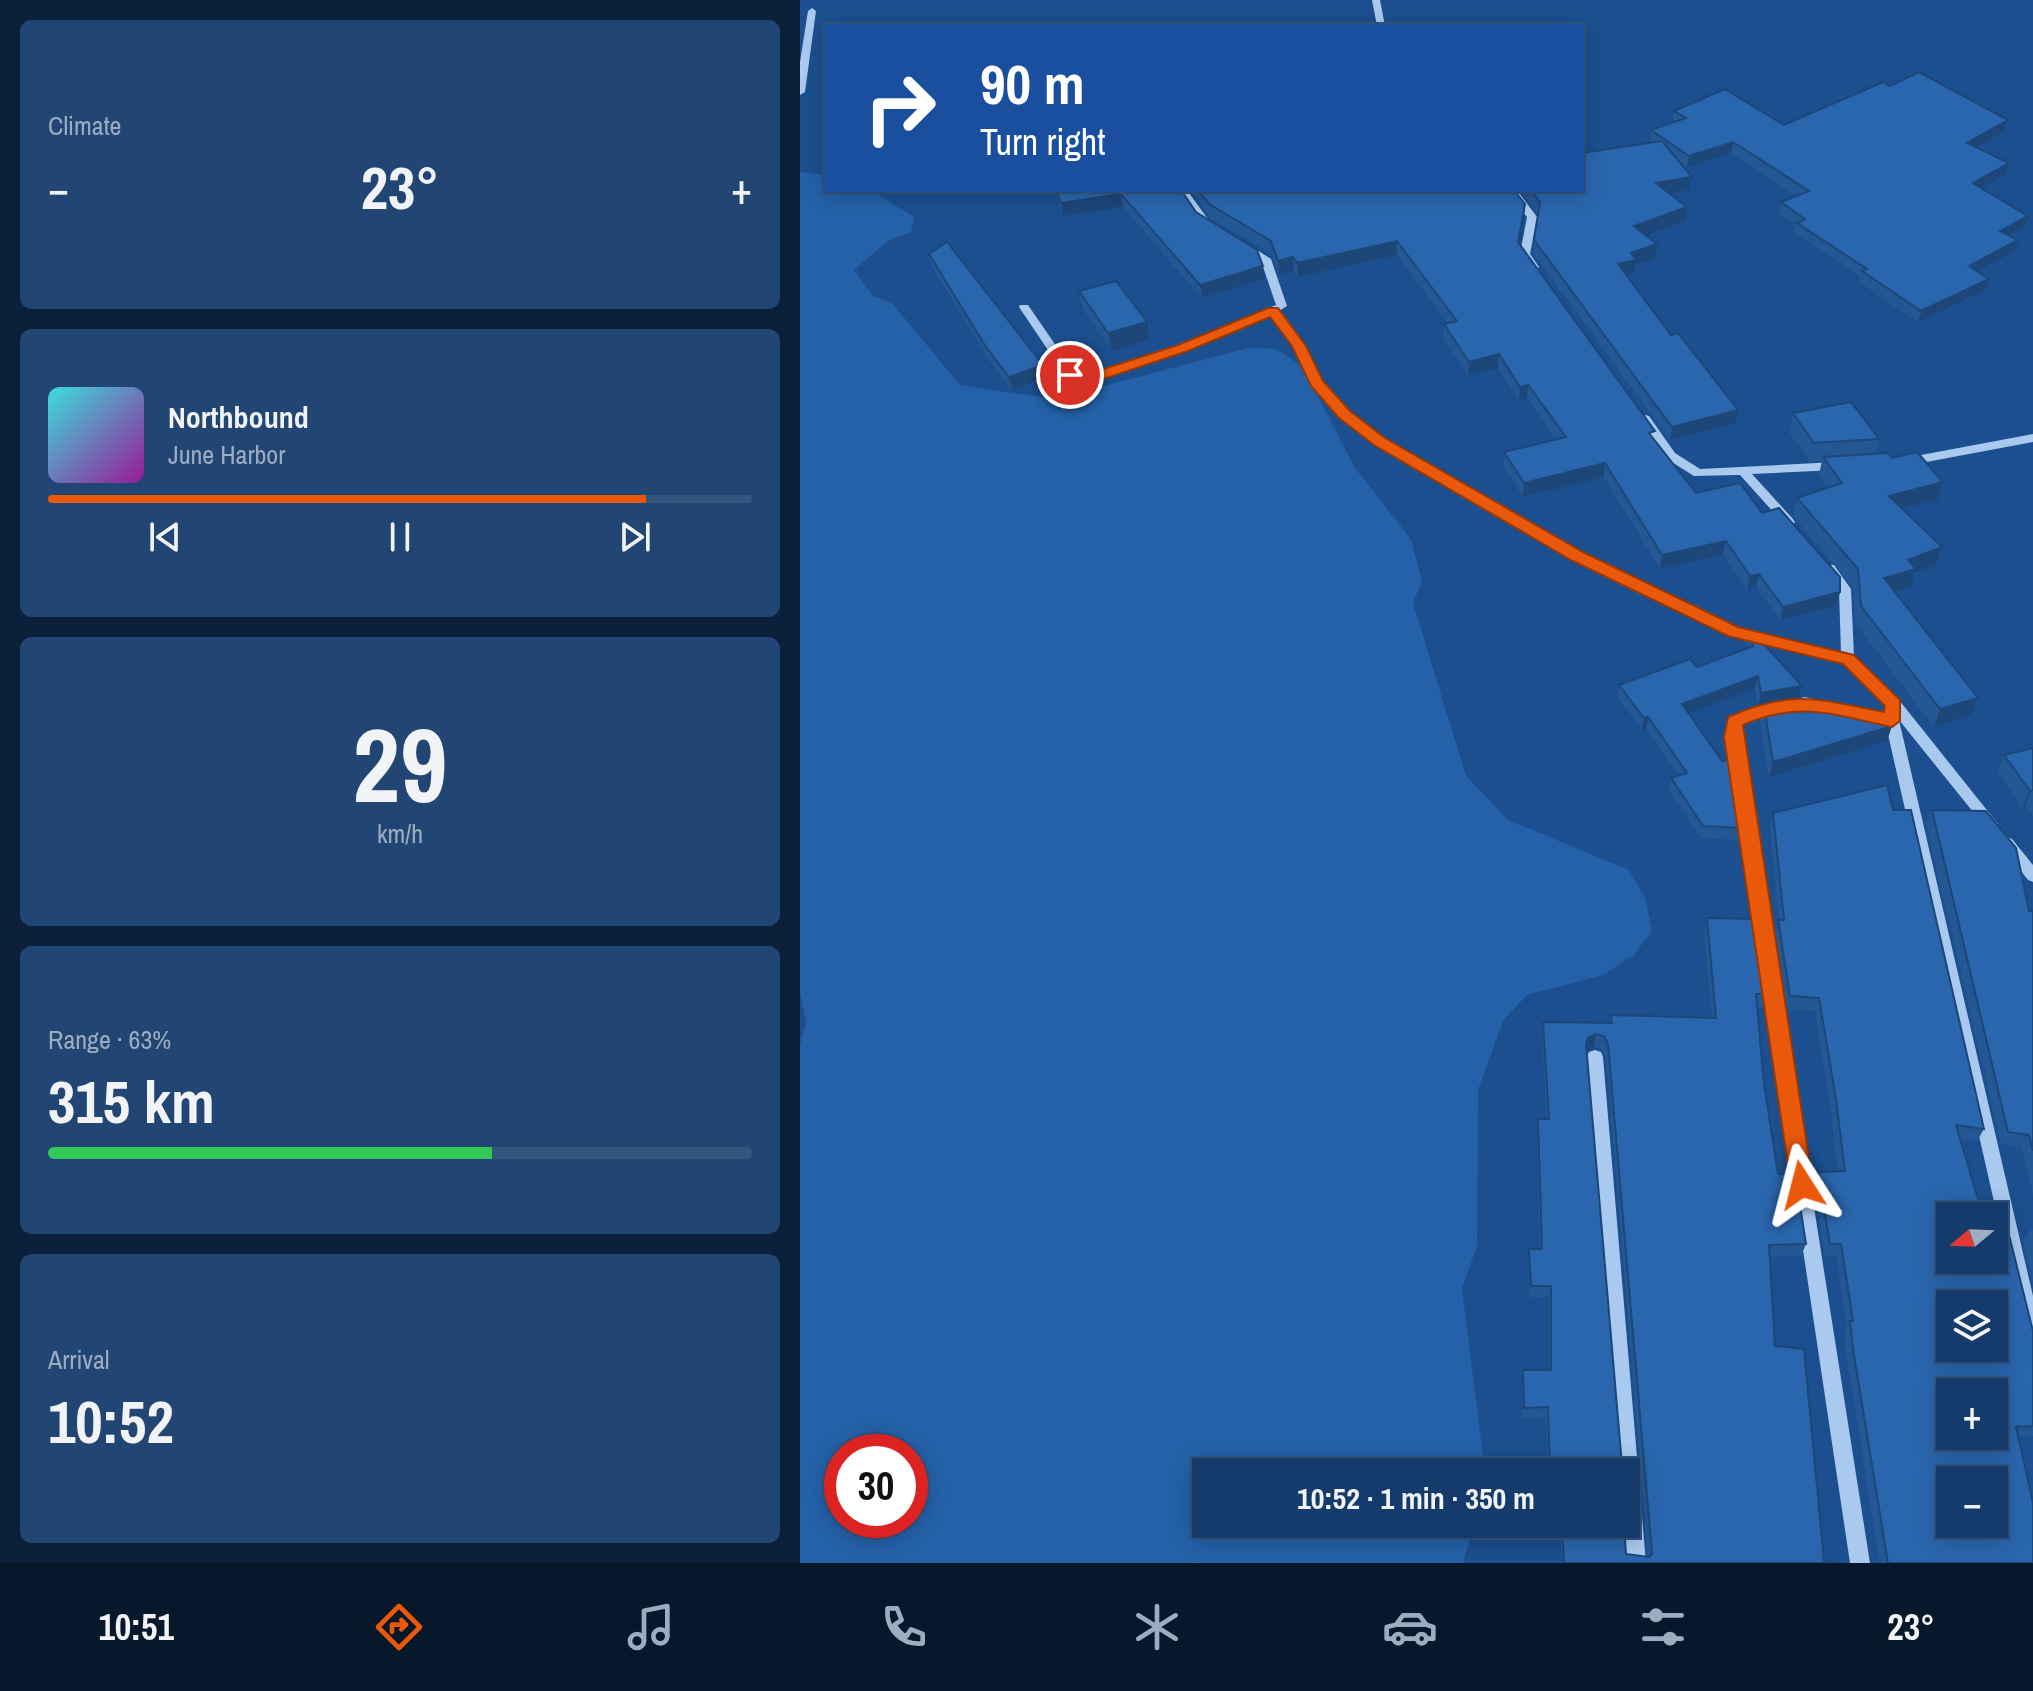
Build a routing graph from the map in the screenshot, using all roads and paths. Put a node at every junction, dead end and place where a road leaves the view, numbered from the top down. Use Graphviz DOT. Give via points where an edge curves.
graph roads {
  1 [pos="1376,0"];
  2 [pos="812,11"];
  3 [pos="1381,24"];
  4 [pos="800,92"];
  5 [pos="1183,192"];
  6 [pos="1513,192"];
  7 [pos="1221,232"];
  8 [pos="1233,239"];
  9 [pos="1546,283"];
  10 [pos="1024,307"];
  11 [pos="1273,311"];
  12 [pos="1634,404"];
  13 [pos="2033,438"];
  14 [pos="1885,464"];
  15 [pos="1844,466"];
  16 [pos="1744,472"];
  17 [pos="1802,536"];
  18 [pos="1819,556"];
  19 [pos="1848,659"];
  20 [pos="1883,714"];
  21 [pos="2033,876"];
  22 [pos="1595,1057"];
  23 [pos="2033,1334"];
  24 [pos="1636,1563"];
  25 [pos="1860,1563"];
  1 -- 3 [label="street"];
  2 -- 4 [label="street"];
  5 -- 7 [label="street" via="1200,218"];
  6 -- 9 [label="street" via="1532,217 1525,254"];
  8 -- 11 [label="street" via="1266,259 1282,299 1282,306"];
  10 -- 11 [label="street" via="1070,375 1081,380 1183,348"];
  11 -- 19 [label="street" via="1299,346 1316,383 1344,415 1380,442 1577,556 1734,632"];
  12 -- 16 [label="street" via="1685,468 1706,474"];
  13 -- 14 [label="street"];
  15 -- 16 [label="street"];
  16 -- 17 [label="street"];
  18 -- 19 [label="street" via="1845,589"];
  19 -- 20 [label="street"];
  20 -- 21 [label="street"];
  20 -- 23 [label="street"];
  20 -- 25 [label="street" via="1804,702 1769,707 1734,721 1733,737"];
  22 -- 24 [label="street"];
}
